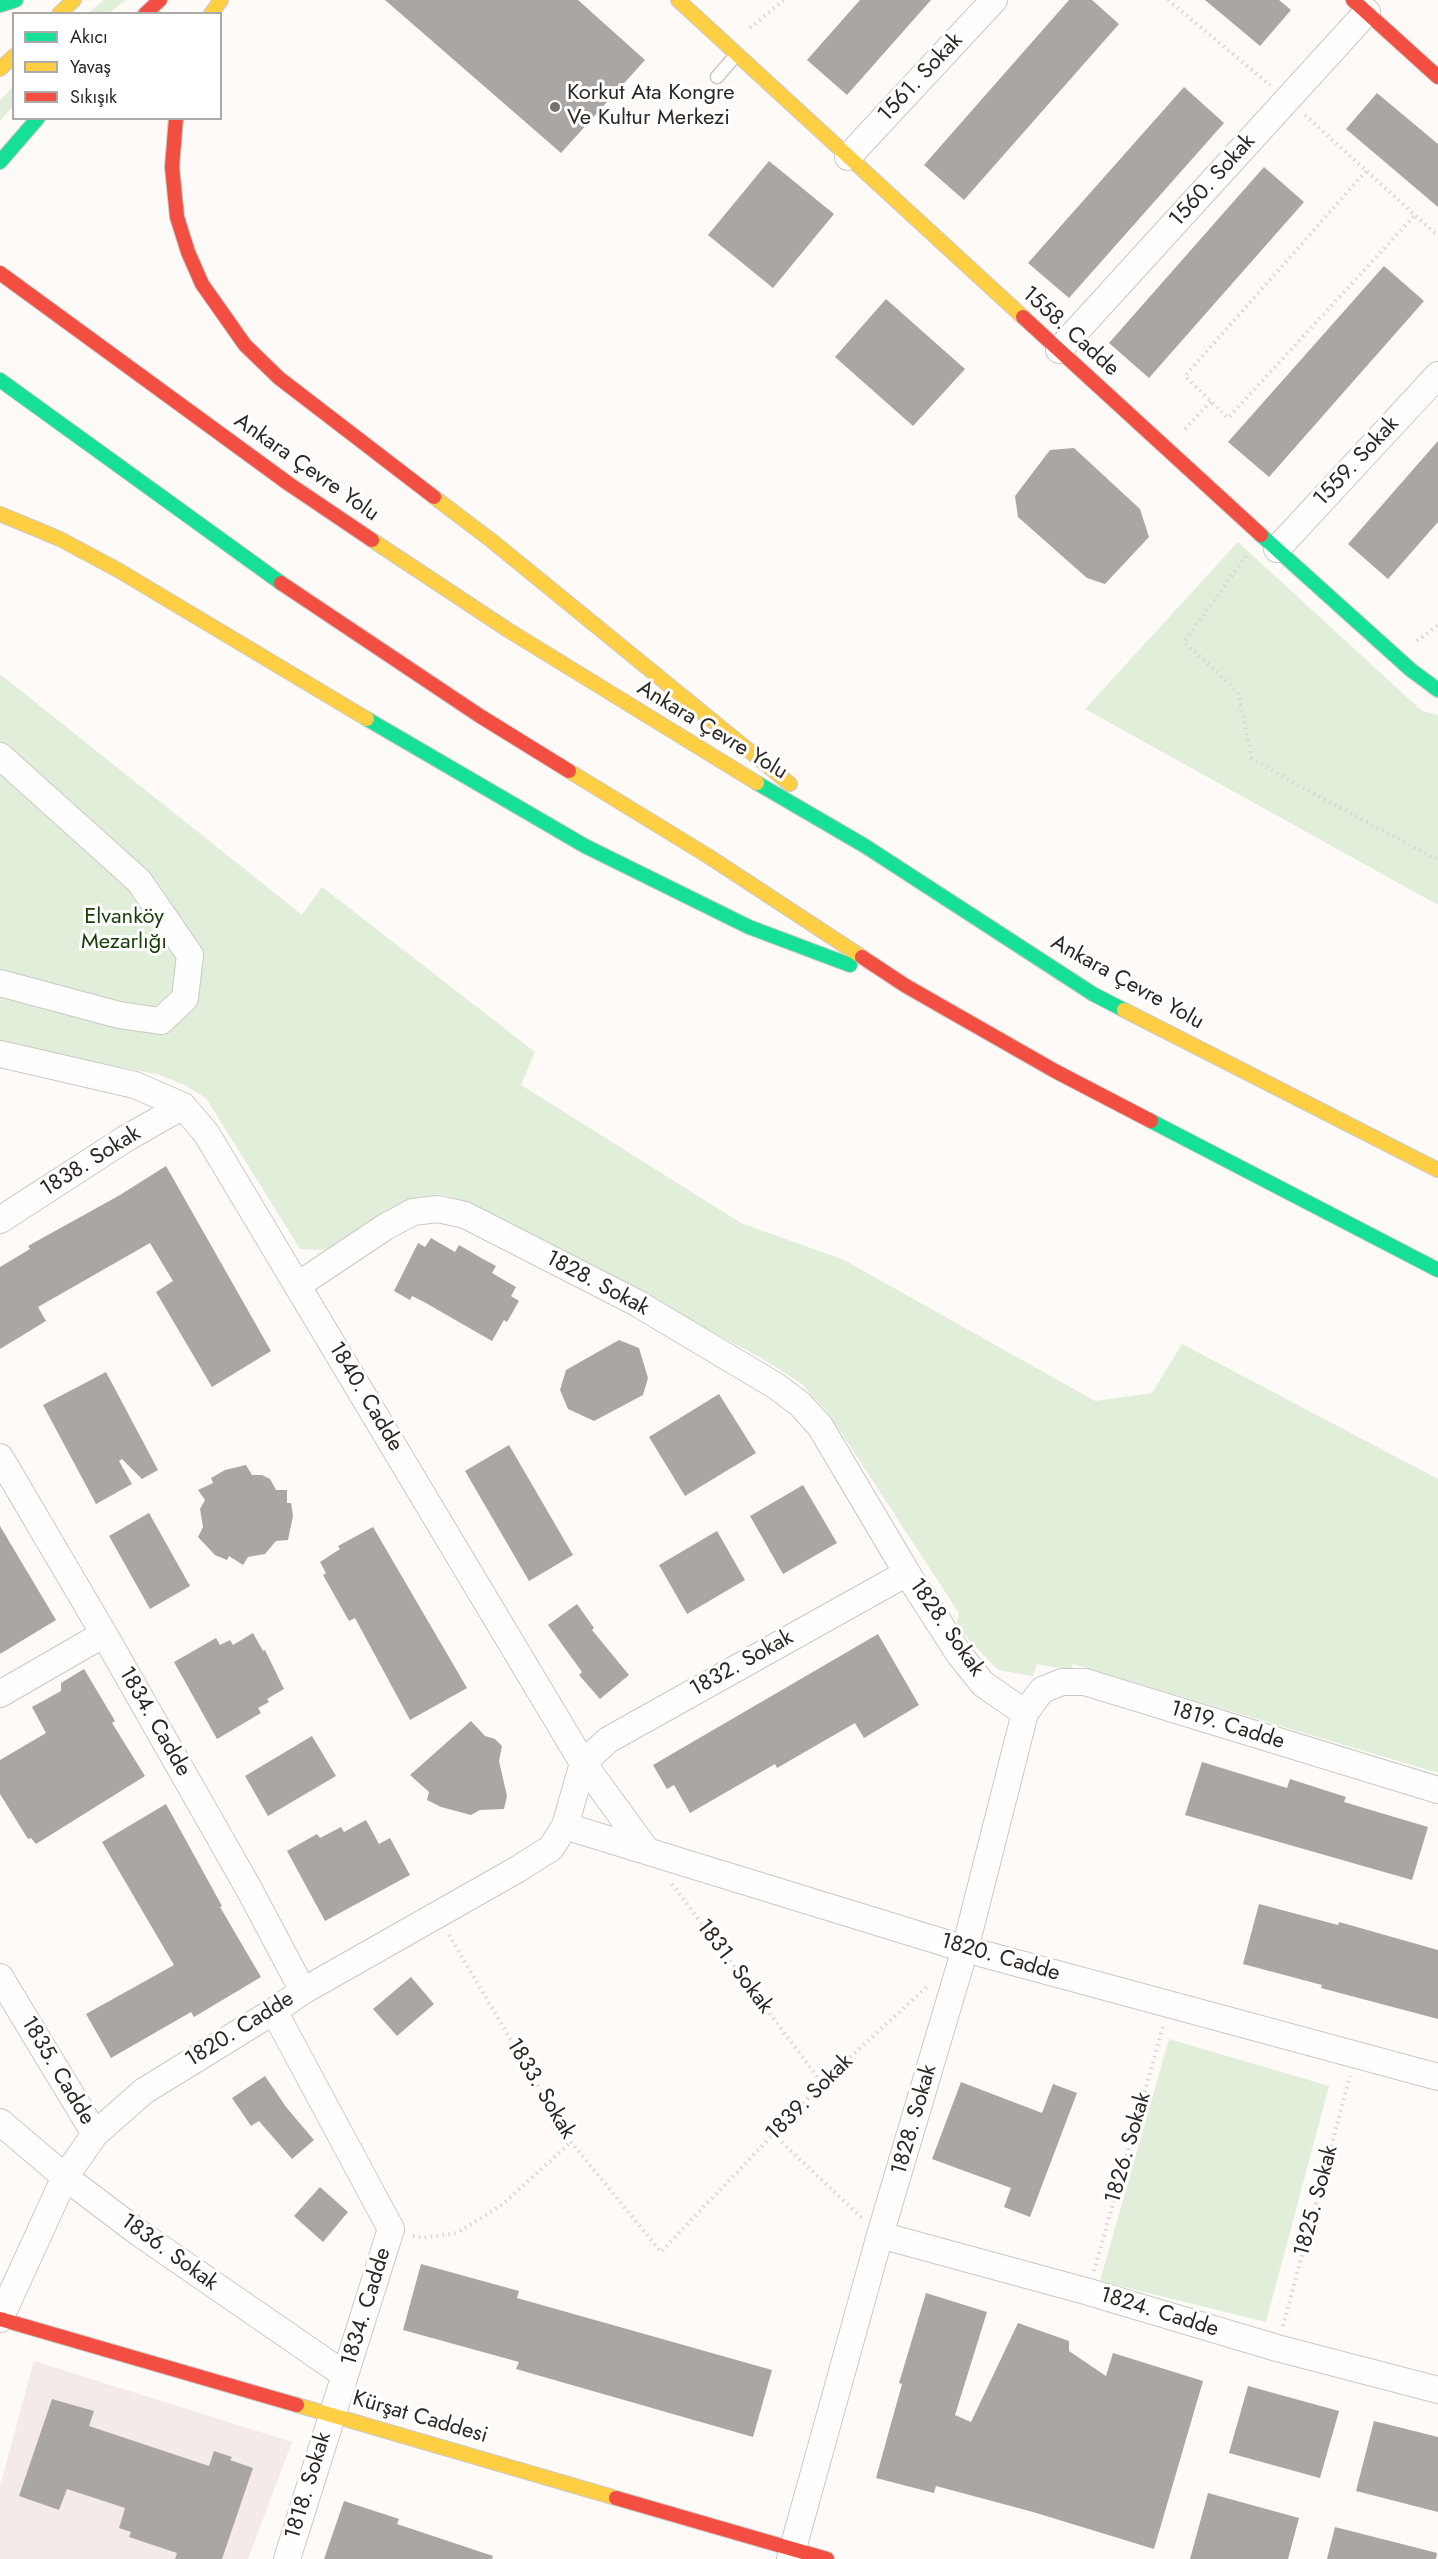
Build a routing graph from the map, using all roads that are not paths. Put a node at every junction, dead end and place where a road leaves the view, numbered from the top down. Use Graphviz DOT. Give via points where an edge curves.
graph roads {
  1 [pos="16,0"];
  2 [pos="74,0"];
  3 [pos="160,0"];
  4 [pos="678,0"];
  5 [pos="994,0"];
  6 [pos="0,5"];
  7 [pos="1360,6"];
  8 [pos="61,12"];
  9 [pos="147,12"];
  10 [pos="733,50"];
  11 [pos="12,58"];
  12 [pos="0,69"];
  13 [pos="717,77"];
  14 [pos="1438,78"];
  15 [pos="36,120"];
  16 [pos="176,120"];
  17 [pos="848,157"];
  18 [pos="0,162"];
  19 [pos="0,273"];
  20 [pos="1059,350"];
  21 [pos="1438,375"];
  22 [pos="0,380"];
  23 [pos="0,514"];
  24 [pos="1269,542"];
  25 [pos="1438,690"];
  26 [pos="0,756"];
  27 [pos="866,846"];
  28 [pos="0,983"];
  29 [pos="906,986"];
  30 [pos="0,1054"];
  31 [pos="183,1106"];
  32 [pos="1438,1170"];
  33 [pos="0,1220"];
  34 [pos="1438,1270"];
  35 [pos="298,1285"];
  36 [pos="0,1457"];
  37 [pos="907,1573"];
  38 [pos="104,1634"];
  39 [pos="0,1694"];
  40 [pos="1025,1713"];
  41 [pos="583,1763"];
  42 [pos="1438,1790"];
  43 [pos="565,1826"];
  44 [pos="647,1851"];
  45 [pos="965,1949"];
  46 [pos="0,1977"];
  47 [pos="303,1990"];
  48 [pos="274,2011"];
  49 [pos="1438,2077"];
  50 [pos="0,2121"];
  51 [pos="95,2134"];
  52 [pos="65,2177"];
  53 [pos="880,2235"];
  54 [pos="0,2319"];
  55 [pos="345,2375"];
  56 [pos="1438,2390"];
  57 [pos="332,2414"];
  58 [pos="792,2554"];
  59 [pos="287,2559"];
  60 [pos="827,2559"];
  1 -- 6 [label="main road"];
  2 -- 8 [label="main road"];
  3 -- 9 [label="main road"];
  4 -- 10 [label="main road, 1558. Cadde"];
  5 -- 17 [label="street, 1561. Sokak"];
  7 -- 14 [label="main road"];
  7 -- 20 [label="street, 1560. Sokak" via="1287,100"];
  10 -- 13 [label="lane"];
  10 -- 17 [label="main road, 1558. Cadde"];
  11 -- 12 [label="main road"];
  15 -- 18 [label="main road"];
  16 -- 27 [label="main road" via="172,167 177,217 202,284 245,345 279,378 492,541"];
  17 -- 20 [label="main road, 1558. Cadde"];
  19 -- 27 [label="main road, Ankara Çevre Yolu" via="289,484 508,630 713,758"];
  20 -- 24 [label="main road, 1558. Cadde"];
  21 -- 24 [label="street, 1559. Sokak"];
  22 -- 29 [label="main road" via="314,607"];
  23 -- 29 [label="main road" via="60,539 118,570 585,846 749,927"];
  24 -- 25 [label="main road, 1558. Cadde"];
  26 -- 28 [label="street" via="139,881 190,955 185,998 161,1021 119,1015"];
  27 -- 32 [label="main road, Ankara Çevre Yolu" via="1094,994"];
  29 -- 34 [label="main road" via="1055,1071"];
  30 -- 31 [label="street, 1840. Cadde" via="135,1085"];
  31 -- 33 [label="street, 1838. Sokak"];
  31 -- 35 [label="street, 1840. Cadde" via="206,1133"];
  35 -- 37 [label="street, 1828. Sokak" via="413,1212 438,1209 465,1215 635,1302 800,1404 820,1426"];
  35 -- 41 [label="street, 1840. Cadde"];
  36 -- 38 [label="street, 1834. Cadde"];
  37 -- 40 [label="street, 1828. Sokak" via="959,1654 983,1683"];
  37 -- 41 [label="street, 1832. Sokak" via="633,1724"];
  38 -- 39 [label="street"];
  38 -- 47 [label="street, 1834. Cadde"];
  40 -- 42 [label="street, 1819. Cadde" via="1042,1690 1062,1682 1086,1682"];
  40 -- 45 [label="street, 1828. Sokak"];
  41 -- 43 [label="street, 1820. Cadde"];
  41 -- 44 [label="street, 1840. Cadde"];
  43 -- 44 [label="street, 1820. Cadde"];
  43 -- 47 [label="street, 1820. Cadde" via="551,1848 518,1869"];
  44 -- 45 [label="street, 1820. Cadde"];
  45 -- 49 [label="street, 1820. Cadde"];
  45 -- 53 [label="street, 1828. Sokak"];
  46 -- 51 [label="street, 1835. Cadde"];
  47 -- 48 [label="street, 1820. Cadde"];
  48 -- 51 [label="street, 1820. Cadde" via="144,2091"];
  48 -- 55 [label="street, 1834. Cadde" via="391,2229"];
  50 -- 52 [label="street, 1836. Sokak"];
  51 -- 52 [label="street, 1820. Cadde"];
  52 -- 54 [label="street, 1820. Cadde"];
  52 -- 55 [label="street, 1836. Sokak" via="222,2292"];
  53 -- 56 [label="street, 1824. Cadde"];
  53 -- 58 [label="street, 1828. Sokak"];
  54 -- 57 [label="main road, Kürşat Caddesi"];
  55 -- 57 [label="street, 1834. Cadde"];
  57 -- 58 [label="main road, Kürşat Caddesi"];
  57 -- 59 [label="street, 1818. Sokak"];
  58 -- 60 [label="main road, Kürşat Caddesi"];
}
